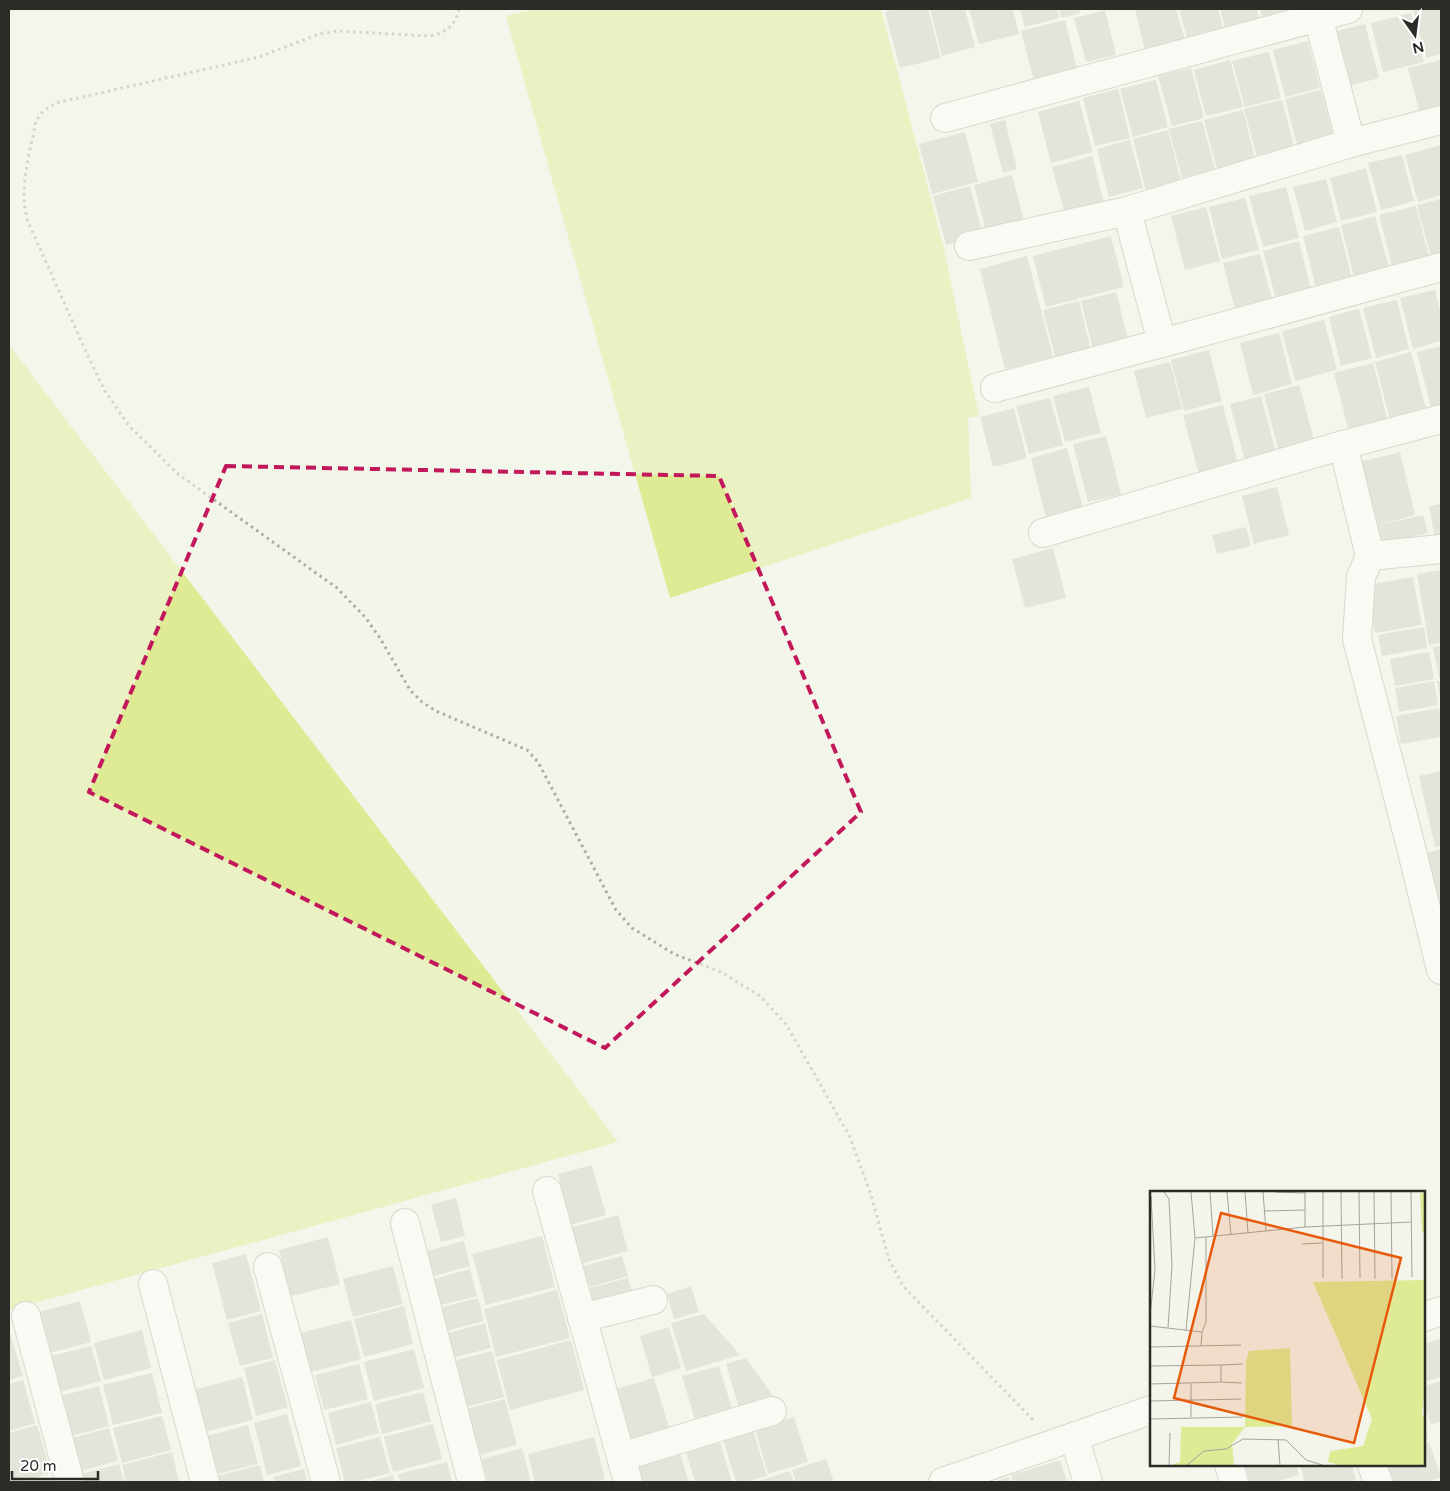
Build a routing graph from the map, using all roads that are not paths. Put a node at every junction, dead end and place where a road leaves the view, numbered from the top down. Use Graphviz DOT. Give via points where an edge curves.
graph roads {
  1 [pos="1348,9"];
  2 [pos="1317,13"];
  3 [pos="945,118"];
  4 [pos="1441,120"];
  5 [pos="1351,144"];
  6 [pos="1127,211"];
  7 [pos="969,246"];
  8 [pos="1441,267"];
  9 [pos="1162,343"];
  10 [pos="995,388"];
  11 [pos="1441,419"];
  12 [pos="1343,445"];
  13 [pos="1043,533"];
  14 [pos="1441,549"];
  15 [pos="1370,556"];
  16 [pos="1441,970"];
  17 [pos="547,1191"];
  18 [pos="404,1223"];
  19 [pos="268,1267"];
  20 [pos="153,1284"];
  21 [pos="653,1300"];
  22 [pos="1441,1311"];
  23 [pos="26,1316"];
  24 [pos="1425,1317"];
  25 [pos="582,1318"];
  26 [pos="1150,1410"];
  27 [pos="772,1411"];
  28 [pos="1065,1440"];
  29 [pos="1229,1466"];
  30 [pos="1372,1466"];
  31 [pos="624,1470"];
  32 [pos="70,1482"];
  33 [pos="205,1482"];
  34 [pos="326,1482"];
  35 [pos="472,1482"];
  36 [pos="942,1482"];
  37 [pos="1088,1482"];
  38 [pos="1234,1482"];
  39 [pos="1378,1482"];
  1 -- 2 [label="street"];
  2 -- 3 [label="street"];
  2 -- 5 [label="street"];
  4 -- 5 [label="street"];
  5 -- 6 [label="street"];
  6 -- 7 [label="street"];
  6 -- 9 [label="street"];
  8 -- 9 [label="street"];
  9 -- 10 [label="street"];
  11 -- 12 [label="street"];
  12 -- 13 [label="street"];
  12 -- 15 [label="street"];
  14 -- 15 [label="street"];
  15 -- 16 [label="street" via="1361,577 1356,639"];
  17 -- 25 [label="street"];
  18 -- 35 [label="street"];
  19 -- 34 [label="street"];
  20 -- 33 [label="street"];
  21 -- 25 [label="street"];
  22 -- 24 [label="street"];
  23 -- 32 [label="street"];
  25 -- 31 [label="street"];
  26 -- 28 [label="street"];
  27 -- 31 [label="street"];
  28 -- 36 [label="street"];
  28 -- 37 [label="street"];
  29 -- 38 [label="street"];
  30 -- 39 [label="street"];
}
